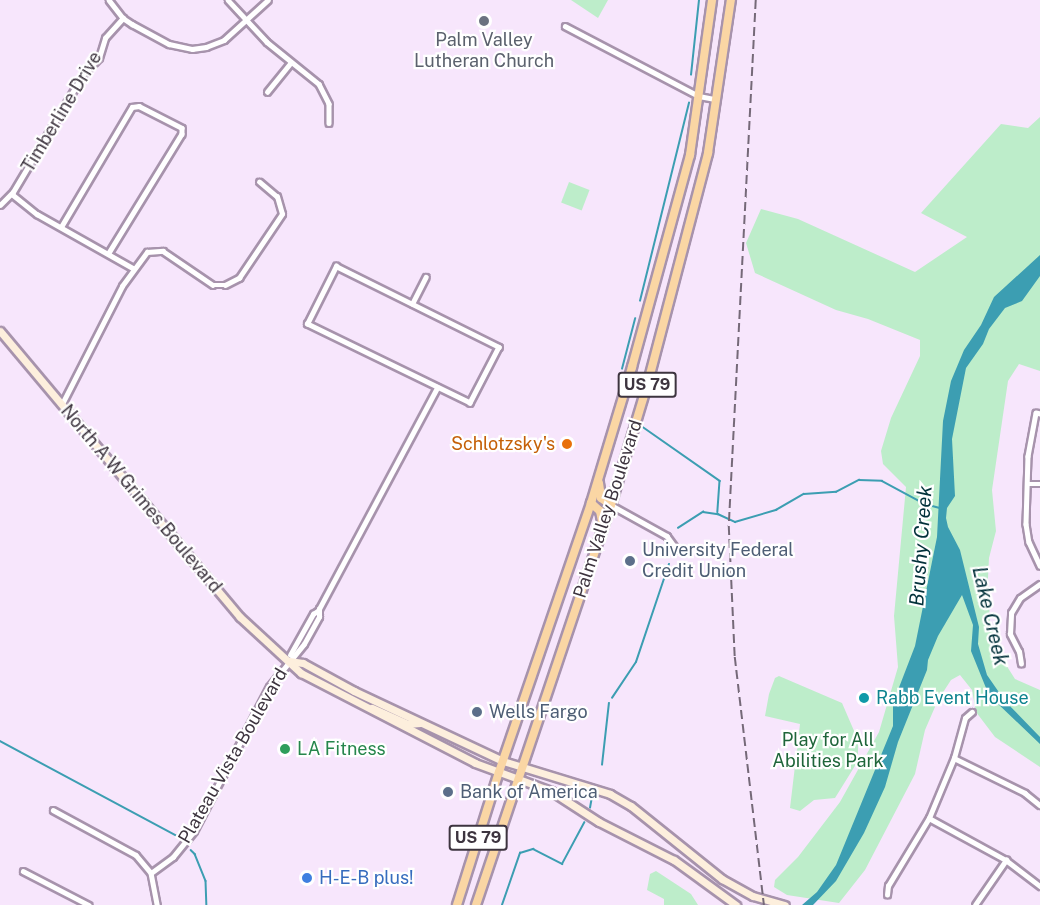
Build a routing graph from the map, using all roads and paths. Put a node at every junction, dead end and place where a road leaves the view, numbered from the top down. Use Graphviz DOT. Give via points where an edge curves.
graph roads {
  1 [pos="109,0"];
  2 [pos="228,0"];
  3 [pos="268,0"];
  4 [pos="712,0"];
  5 [pos="731,0"];
  6 [pos="123,18"];
  7 [pos="247,20"];
  8 [pos="565,26"];
  9 [pos="291,62"];
  10 [pos="267,92"];
  11 [pos="699,96"];
  12 [pos="718,100"];
  13 [pos="329,123"];
  14 [pos="259,182"];
  15 [pos="12,194"];
  16 [pos="0,205"];
  17 [pos="61,227"];
  18 [pos="109,253"];
  19 [pos="134,268"];
  20 [pos="426,277"];
  21 [pos="412,304"];
  22 [pos="0,331"];
  23 [pos="437,388"];
  24 [pos="62,404"];
  25 [pos="1040,414"];
  26 [pos="598,479"];
  27 [pos="1027,484"];
  28 [pos="1040,484"];
  29 [pos="591,503"];
  30 [pos="611,505"];
  31 [pos="603,530"];
  32 [pos="678,550"];
  33 [pos="1040,566"];
  34 [pos="1040,584"];
  35 [pos="288,661"];
  36 [pos="1021,664"];
  37 [pos="360,705"];
  38 [pos="972,712"];
  39 [pos="420,723"];
  40 [pos="954,758"];
  41 [pos="503,761"];
  42 [pos="522,768"];
  43 [pos="499,772"];
  44 [pos="518,780"];
  45 [pos="1040,805"];
  46 [pos="53,810"];
  47 [pos="929,818"];
  48 [pos="1006,860"];
  49 [pos="23,871"];
  50 [pos="151,873"];
  51 [pos="1040,886"];
  52 [pos="887,895"];
  53 [pos="89,905"];
  54 [pos="157,905"];
  55 [pos="457,905"];
  56 [pos="476,905"];
  57 [pos="736,905"];
  58 [pos="785,905"];
  59 [pos="975,905"];
  1 -- 6 [label="street"];
  2 -- 7 [label="street"];
  3 -- 7 [label="street"];
  4 -- 11 [label="highway, Palm Valley Boulevard / US 79"];
  5 -- 12 [label="highway, Palm Valley Boulevard / US 79"];
  6 -- 7 [label="street" via="169,44 192,49 219,43"];
  6 -- 15 [label="street, Timberline Drive" via="105,38 99,57 84,73"];
  7 -- 9 [label="street"];
  8 -- 11 [label="street"];
  9 -- 10 [label="street"];
  9 -- 13 [label="street" via="323,90 330,109"];
  11 -- 12 [label="street"];
  11 -- 26 [label="highway, Palm Valley Boulevard / US 79" via="690,155"];
  12 -- 30 [label="highway, Palm Valley Boulevard / US 79" via="687,240"];
  14 -- 19 [label="street" via="278,197 282,214 234,282 222,286 207,283 159,250 147,252"];
  15 -- 16 [label="street, Timberline Drive"];
  15 -- 17 [label="street"];
  17 -- 18 [label="street"];
  17 -- 18 [label="street" via="132,107 139,106 182,128 182,134"];
  18 -- 19 [label="street"];
  19 -- 24 [label="street"];
  20 -- 21 [label="street"];
  21 -- 23 [label="street" via="499,346 470,403"];
  21 -- 23 [label="street" via="336,266 307,324"];
  22 -- 24 [label="main road, North A W Grimes Boulevard"];
  23 -- 35 [label="street, Plateau Vista Boulevard"];
  24 -- 35 [label="main road, North A W Grimes Boulevard" via="240,617"];
  25 -- 27 [label="street" via="1036,413 1031,433"];
  26 -- 29 [label="highway, Palm Valley Boulevard / US 79"];
  26 -- 30 [label="highway" via="601,498"];
  27 -- 28 [label="street"];
  27 -- 33 [label="street" via="1027,534"];
  29 -- 31 [label="highway" via="600,511"];
  29 -- 41 [label="highway, Palm Valley Boulevard / US 79"];
  30 -- 31 [label="highway, Palm Valley Boulevard / US 79"];
  30 -- 32 [label="street" via="667,536"];
  31 -- 42 [label="highway, Palm Valley Boulevard / US 79"];
  34 -- 36 [label="street" via="1018,600 1009,620"];
  35 -- 37 [label="main road, North A W Grimes Boulevard" via="301,673"];
  35 -- 39 [label="main road, North A W Grimes Boulevard" via="303,663"];
  35 -- 50 [label="street, Plateau Vista Boulevard" via="269,687 194,831 173,857"];
  37 -- 39 [label="main road" via="408,724"];
  37 -- 43 [label="main road, North A W Grimes Boulevard"];
  38 -- 40 [label="street" via="964,718"];
  39 -- 41 [label="main road, North A W Grimes Boulevard"];
  40 -- 45 [label="street" via="1025,793"];
  40 -- 47 [label="street"];
  41 -- 42 [label="main road, North A W Grimes Boulevard"];
  41 -- 43 [label="highway, Palm Valley Boulevard / US 79"];
  42 -- 44 [label="highway, Palm Valley Boulevard / US 79"];
  42 -- 58 [label="main road, North A W Grimes Boulevard" via="610,794 722,879 761,899"];
  43 -- 44 [label="main road, North A W Grimes Boulevard"];
  43 -- 55 [label="highway, Palm Valley Boulevard / US 79"];
  44 -- 56 [label="highway, Palm Valley Boulevard / US 79"];
  44 -- 57 [label="main road, North A W Grimes Boulevard" via="551,791 599,822 663,854"];
  46 -- 50 [label="street" via="126,848"];
  47 -- 48 [label="street"];
  47 -- 52 [label="street" via="888,886"];
  48 -- 51 [label="street"];
  48 -- 59 [label="street"];
  49 -- 53 [label="street"];
  50 -- 54 [label="street"];
}
